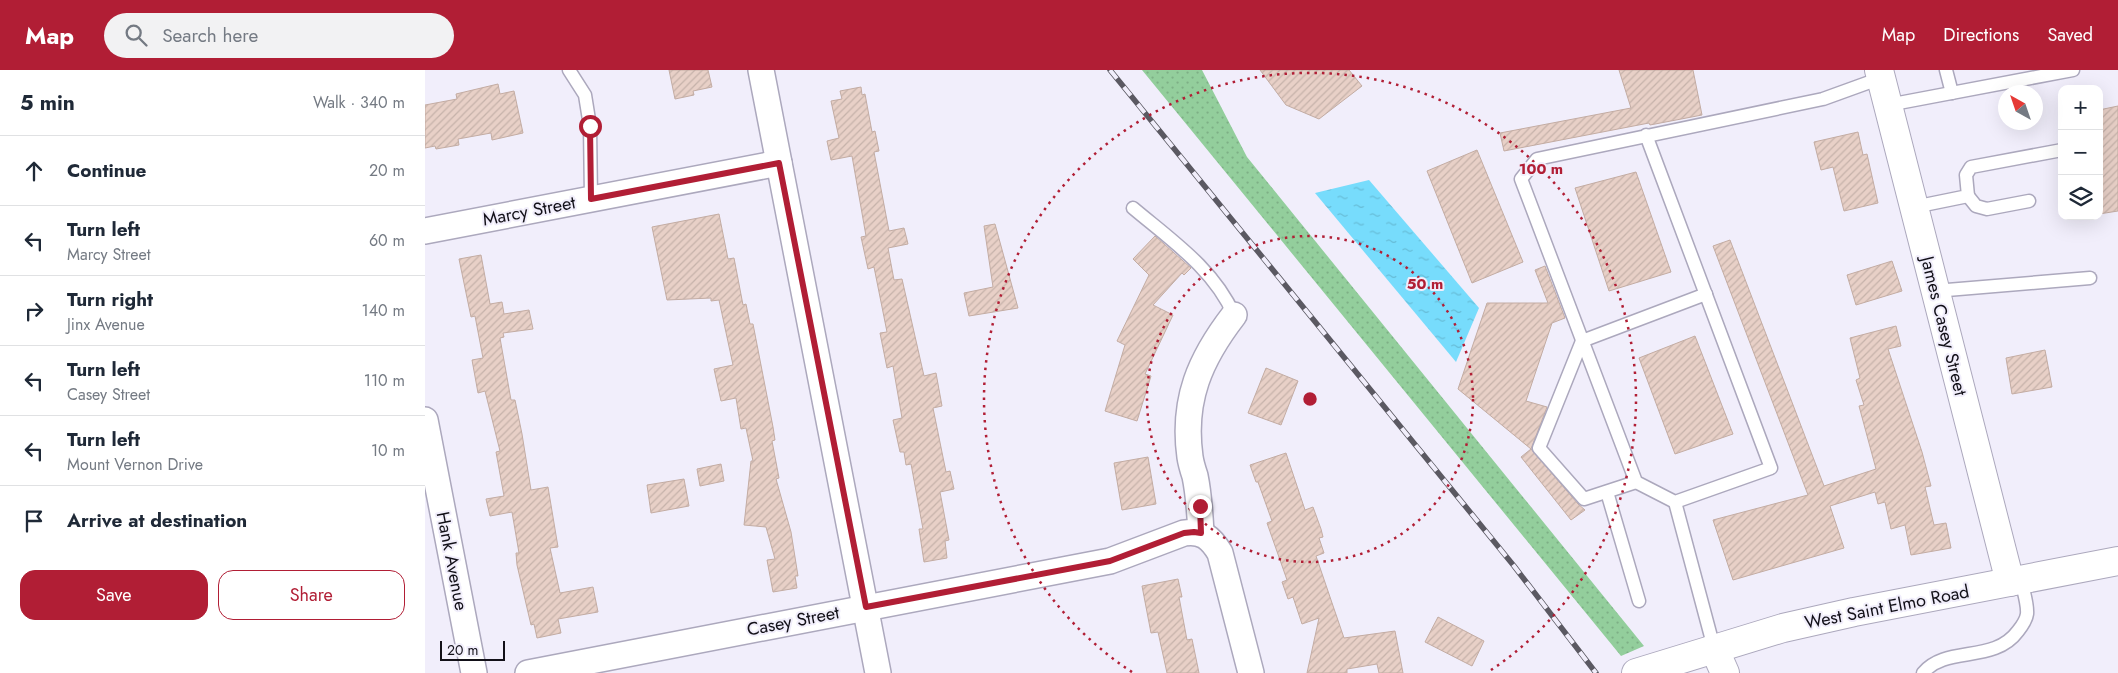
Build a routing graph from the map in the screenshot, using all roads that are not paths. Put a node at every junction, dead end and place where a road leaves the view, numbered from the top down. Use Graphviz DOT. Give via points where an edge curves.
graph roads {
  1 [pos="569,70"];
  2 [pos="761,70"];
  3 [pos="1946,70"];
  4 [pos="2073,70"];
  5 [pos="1880,74"];
  6 [pos="1952,93"];
  7 [pos="1888,105"];
  8 [pos="1646,136"];
  9 [pos="2058,151"];
  10 [pos="779,163"];
  11 [pos="1968,196"];
  12 [pos="591,199"];
  13 [pos="2029,201"];
  14 [pos="1914,207"];
  15 [pos="1133,208"];
  16 [pos="425,231"];
  17 [pos="2090,278"];
  18 [pos="1935,291"];
  19 [pos="1705,294"];
  20 [pos="1234,315"];
  21 [pos="1582,341"];
  22 [pos="425,420"];
  23 [pos="1636,482"];
  24 [pos="1607,492"];
  25 [pos="1675,502"];
  26 [pos="1201,533"];
  27 [pos="2118,561"];
  28 [pos="2015,581"];
  29 [pos="1639,601"];
  30 [pos="866,607"];
  31 [pos="1714,648"];
  32 [pos="1648,669"];
  33 [pos="474,673"];
  34 [pos="528,673"];
  35 [pos="878,673"];
  36 [pos="1251,673"];
  37 [pos="1725,673"];
  38 [pos="1923,673"];
  1 -- 12 [label="lane" via="585,95 590,126"];
  2 -- 10 [label="street"];
  3 -- 6 [label="lane"];
  4 -- 6 [label="lane"];
  5 -- 7 [label="street, James Casey Street"];
  5 -- 8 [label="lane" via="1823,99"];
  6 -- 7 [label="lane"];
  7 -- 14 [label="street, James Casey Street"];
  8 -- 19 [label="lane"];
  8 -- 21 [label="lane" via="1537,159 1521,179"];
  9 -- 11 [label="lane" via="1971,167 1966,174"];
  10 -- 12 [label="street, Marcy Street"];
  10 -- 30 [label="street"];
  11 -- 13 [label="lane" via="1976,206 1987,209"];
  11 -- 14 [label="lane"];
  12 -- 16 [label="street, Marcy Street"];
  14 -- 18 [label="street, James Casey Street"];
  15 -- 20 [label="lane" via="1194,258 1218,286"];
  17 -- 18 [label="lane"];
  18 -- 28 [label="street, James Casey Street"];
  19 -- 21 [label="lane"];
  19 -- 25 [label="lane" via="1771,468"];
  20 -- 26 [label="street" via="1214,341 1204,361 1190,407 1189,445 1200,506"];
  21 -- 23 [label="lane"];
  21 -- 24 [label="lane" via="1539,448 1584,499"];
  22 -- 33 [label="street, Hank Avenue"];
  23 -- 24 [label="lane"];
  23 -- 25 [label="lane"];
  24 -- 29 [label="lane"];
  25 -- 31 [label="lane"];
  26 -- 30 [label="street, Casey Street" via="1184,533 1110,561"];
  26 -- 36 [label="street" via="1214,543 1220,553"];
  27 -- 28 [label="street, West Saint Elmo Road"];
  28 -- 31 [label="street, West Saint Elmo Road" via="1854,612"];
  28 -- 38 [label="lane" via="2027,613 2015,636 1997,648 1931,664"];
  30 -- 34 [label="street, Casey Street"];
  30 -- 35 [label="street"];
  31 -- 32 [label="street, West Saint Elmo Road"];
  31 -- 37 [label="street"];
}
